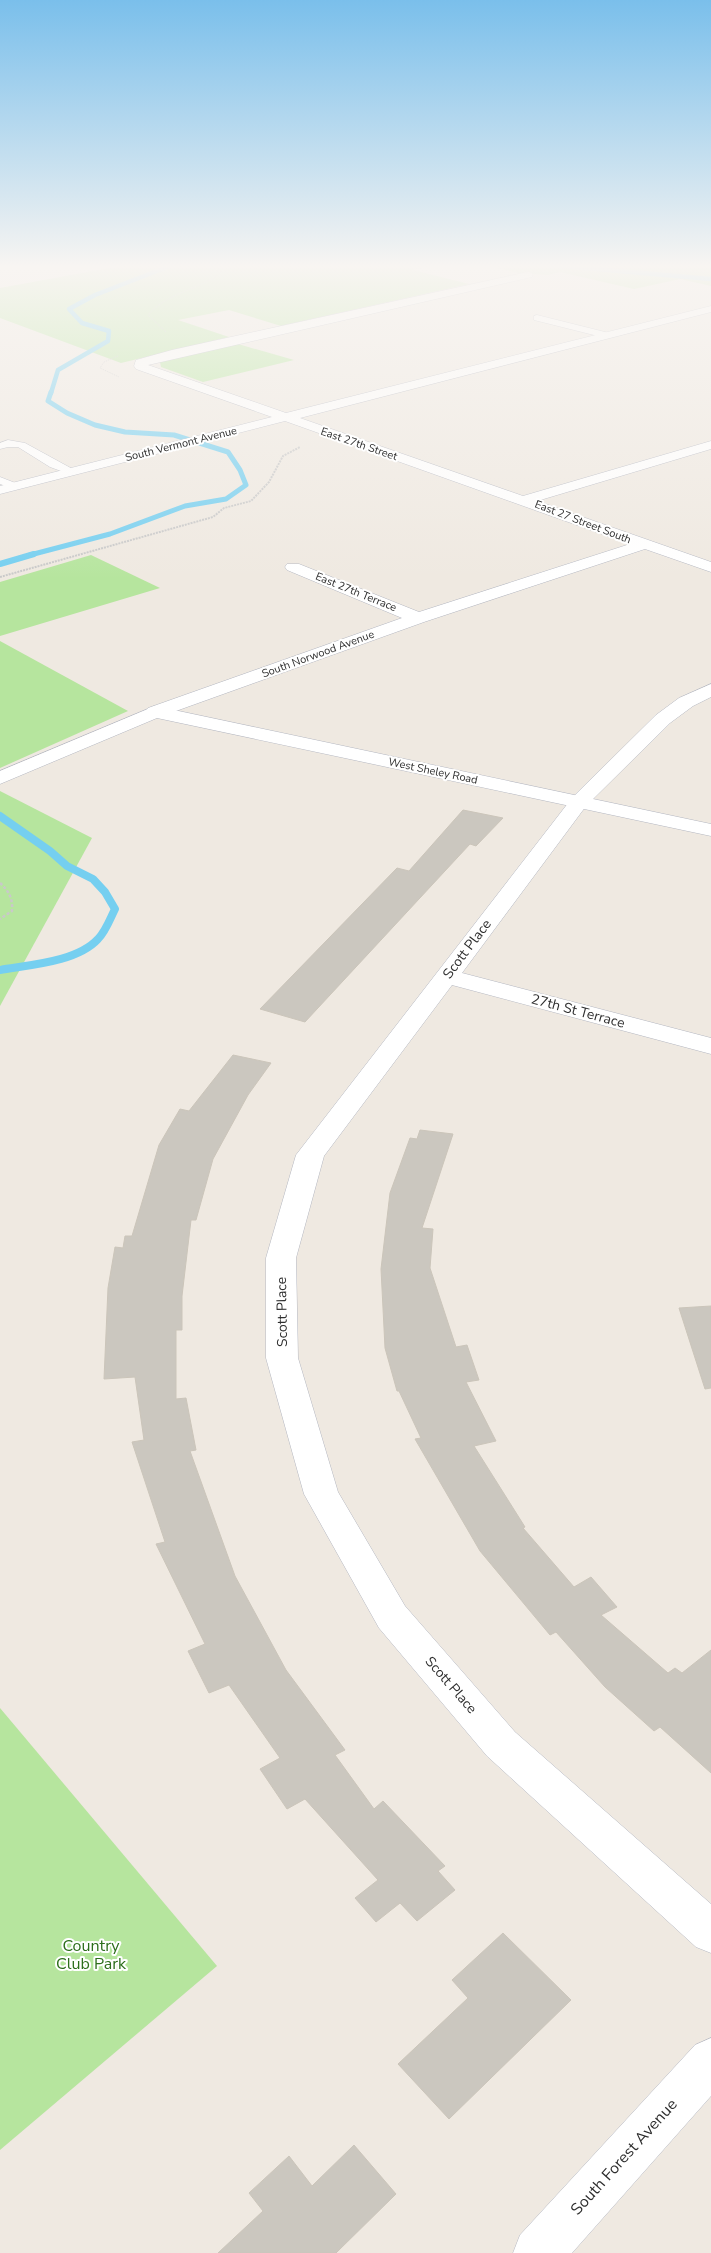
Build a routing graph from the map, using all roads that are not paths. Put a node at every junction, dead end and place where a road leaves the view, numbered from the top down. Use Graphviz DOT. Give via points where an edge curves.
graph roads {
  1 [pos="149,369"];
  2 [pos="477,369"];
  3 [pos="287,418"];
  4 [pos="0,446"];
  5 [pos="711,446"];
  6 [pos="72,472"];
  7 [pos="0,480"];
  8 [pos="7,488"];
  9 [pos="524,500"];
  10 [pos="642,545"];
  11 [pos="293,567"];
  12 [pos="711,568"];
  13 [pos="418,618"];
  14 [pos="711,690"];
  15 [pos="155,712"];
  16 [pos="0,778"];
  17 [pos="579,802"];
  18 [pos="711,830"];
  19 [pos="446,976"];
  20 [pos="711,1046"];
  21 [pos="711,1932"];
  22 [pos="711,2061"];
  23 [pos="538,2253"];
  1 -- 3 [label="street, East 27th Street"];
  2 -- 3 [label="street, South Vermont Avenue"];
  3 -- 6 [label="street, South Vermont Avenue"];
  3 -- 9 [label="street, East 27th Street"];
  4 -- 6 [label="lane" via="9,443 33,450 53,465"];
  5 -- 9 [label="street"];
  6 -- 8 [label="street, South Vermont Avenue"];
  7 -- 8 [label="lane"];
  9 -- 10 [label="street, East 27 Street South"];
  10 -- 12 [label="street, East 27 Street South"];
  10 -- 13 [label="street, South Norwood Avenue"];
  11 -- 13 [label="street, East 27th Terrace"];
  13 -- 15 [label="street, South Norwood Avenue"];
  14 -- 17 [label="street, Scott Place" via="686,702 663,719"];
  15 -- 16 [label="street, South Norwood Avenue"];
  15 -- 17 [label="street, West Sheley Road"];
  17 -- 18 [label="street, West Sheley Road"];
  17 -- 19 [label="street, Scott Place"];
  19 -- 20 [label="street, 27th St Terrace"];
  19 -- 21 [label="street, Scott Place" via="310,1154 281,1258 282,1358 321,1494 392,1617 502,1744"];
  22 -- 23 [label="street, South Forest Avenue"];
}
